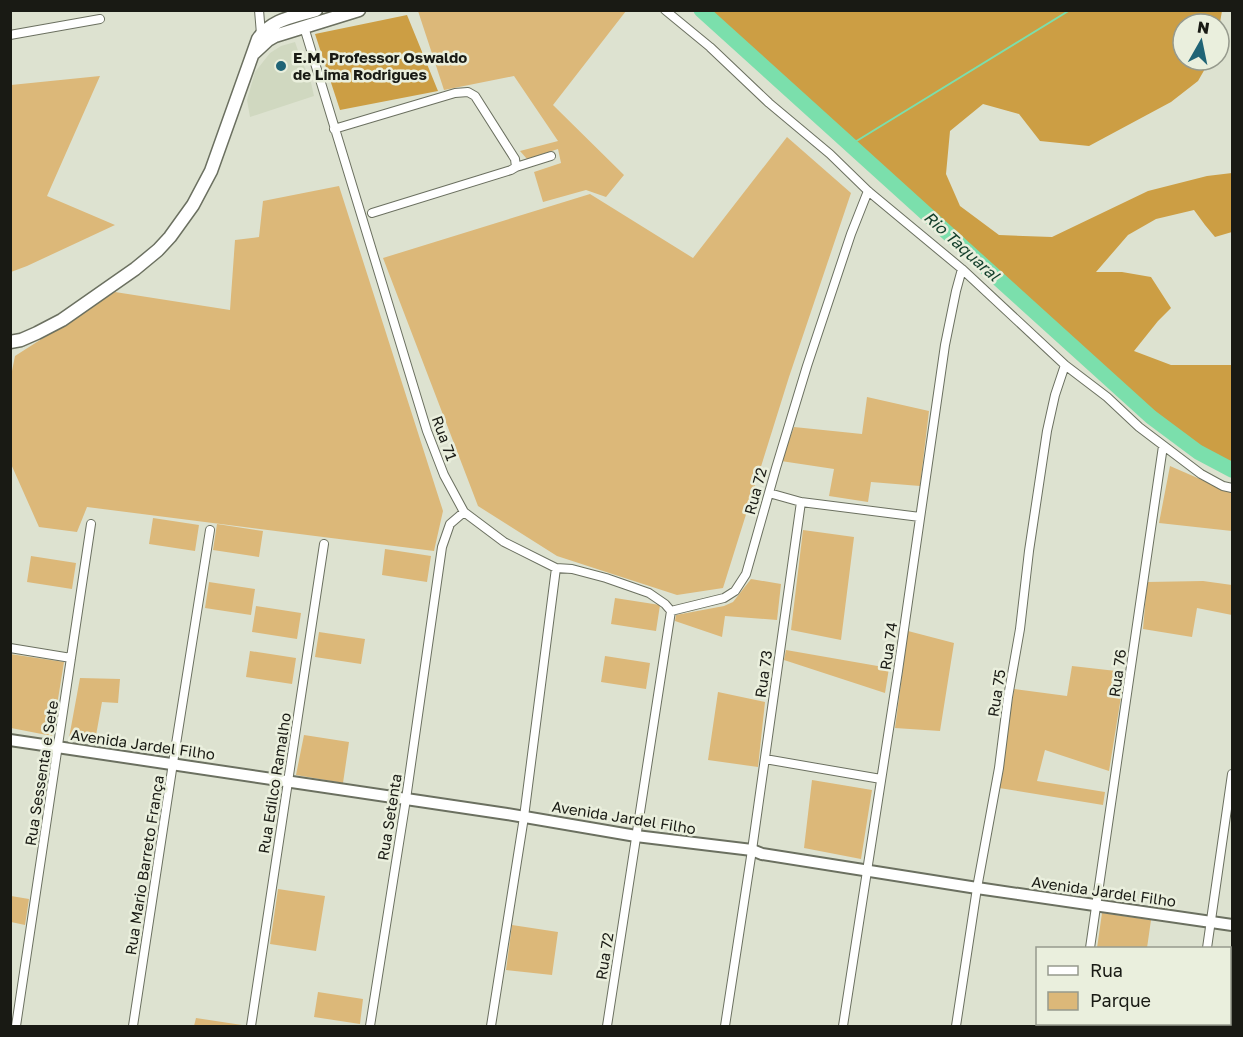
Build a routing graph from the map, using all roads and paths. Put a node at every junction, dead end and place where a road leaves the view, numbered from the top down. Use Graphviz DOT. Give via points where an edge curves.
graph roads {
  1 [pos="259,10"];
  2 [pos="316,10"];
  3 [pos="359,10"];
  4 [pos="665,10"];
  5 [pos="100,19"];
  6 [pos="304,27"];
  7 [pos="261,34"];
  8 [pos="10,35"];
  9 [pos="251,56"];
  10 [pos="334,129"];
  11 [pos="551,156"];
  12 [pos="516,167"];
  13 [pos="868,191"];
  14 [pos="372,213"];
  15 [pos="962,269"];
  16 [pos="14,343"];
  17 [pos="1065,365"];
  18 [pos="1163,446"];
  19 [pos="1233,488"];
  20 [pos="769,493"];
  21 [pos="801,502"];
  22 [pos="464,512"];
  23 [pos="920,517"];
  24 [pos="91,524"];
  25 [pos="210,530"];
  26 [pos="324,544"];
  27 [pos="556,568"];
  28 [pos="671,611"];
  29 [pos="10,648"];
  30 [pos="71,658"];
  31 [pos="10,740"];
  32 [pos="58,746"];
  33 [pos="765,759"];
  34 [pos="173,763"];
  35 [pos="1233,774"];
  36 [pos="880,779"];
  37 [pos="288,781"];
  38 [pos="406,799"];
  39 [pos="524,817"];
  40 [pos="636,836"];
  41 [pos="753,850"];
  42 [pos="867,870"];
  43 [pos="977,888"];
  44 [pos="1097,904"];
  45 [pos="1211,921"];
  46 [pos="1233,925"];
  47 [pos="1090,947"];
  48 [pos="1207,947"];
  49 [pos="16,1026"];
  50 [pos="133,1026"];
  51 [pos="251,1026"];
  52 [pos="370,1026"];
  53 [pos="491,1026"];
  54 [pos="607,1026"];
  55 [pos="725,1026"];
  56 [pos="843,1026"];
  57 [pos="956,1026"];
  1 -- 7 [label="street"];
  2 -- 7 [label="main road" via="273,24"];
  3 -- 6 [label="main road"];
  4 -- 13 [label="street"];
  5 -- 8 [label="street"];
  6 -- 9 [label="main road" via="271,38"];
  6 -- 10 [label="street, Rua 71"];
  7 -- 9 [label="main road"];
  9 -- 16 [label="main road" via="211,171 170,237 106,290 50,327"];
  10 -- 12 [label="street" via="468,92 475,96 515,159"];
  10 -- 22 [label="street, Rua 71" via="428,431 444,475"];
  11 -- 12 [label="street"];
  12 -- 14 [label="street"];
  13 -- 15 [label="street"];
  13 -- 20 [label="street, Rua 72" via="829,298"];
  15 -- 17 [label="street"];
  15 -- 23 [label="street, Rua 74" via="945,345"];
  17 -- 18 [label="street"];
  17 -- 43 [label="street, Rua 75" via="1047,432 999,768"];
  18 -- 19 [label="street" via="1200,474"];
  18 -- 44 [label="street, Rua 76"];
  20 -- 21 [label="street"];
  20 -- 28 [label="street, Rua 72" via="741,584 724,598"];
  21 -- 23 [label="street"];
  21 -- 33 [label="street, Rua 73"];
  22 -- 27 [label="street, Rua 71" via="504,542"];
  22 -- 38 [label="street, Rua Setenta" via="450,524 442,547"];
  23 -- 36 [label="street, Rua 74"];
  24 -- 30 [label="street, Rua Sessenta e Sete"];
  25 -- 34 [label="street, Rua Mario Barreto França"];
  26 -- 37 [label="street, Rua Edilco Ramalho"];
  27 -- 28 [label="street, Rua 71" via="606,578 649,593"];
  27 -- 39 [label="street"];
  28 -- 40 [label="street, Rua 72"];
  29 -- 30 [label="street"];
  30 -- 32 [label="street, Rua Sessenta e Sete"];
  31 -- 32 [label="main road, Avenida Jardel Filho"];
  32 -- 34 [label="main road, Avenida Jardel Filho"];
  32 -- 49 [label="street, Rua Sessenta e Sete"];
  33 -- 36 [label="street"];
  33 -- 41 [label="street, Rua 73"];
  34 -- 37 [label="main road, Avenida Jardel Filho"];
  34 -- 50 [label="street, Rua Mario Barreto França"];
  35 -- 45 [label="street"];
  36 -- 42 [label="street, Rua 74"];
  37 -- 38 [label="main road, Avenida Jardel Filho"];
  37 -- 51 [label="street, Rua Edilco Ramalho"];
  38 -- 39 [label="main road, Avenida Jardel Filho"];
  38 -- 52 [label="street, Rua Setenta"];
  39 -- 40 [label="main road, Avenida Jardel Filho"];
  39 -- 53 [label="street"];
  40 -- 41 [label="main road, Avenida Jardel Filho"];
  40 -- 54 [label="street, Rua 72"];
  41 -- 42 [label="main road, Avenida Jardel Filho"];
  41 -- 55 [label="street, Rua 73"];
  42 -- 43 [label="main road, Avenida Jardel Filho"];
  42 -- 56 [label="street, Rua 74"];
  43 -- 44 [label="main road, Avenida Jardel Filho"];
  43 -- 57 [label="street, Rua 75"];
  44 -- 45 [label="main road, Avenida Jardel Filho"];
  44 -- 47 [label="street, Rua 76"];
  45 -- 46 [label="main road, Avenida Jardel Filho"];
  45 -- 48 [label="street"];
}
